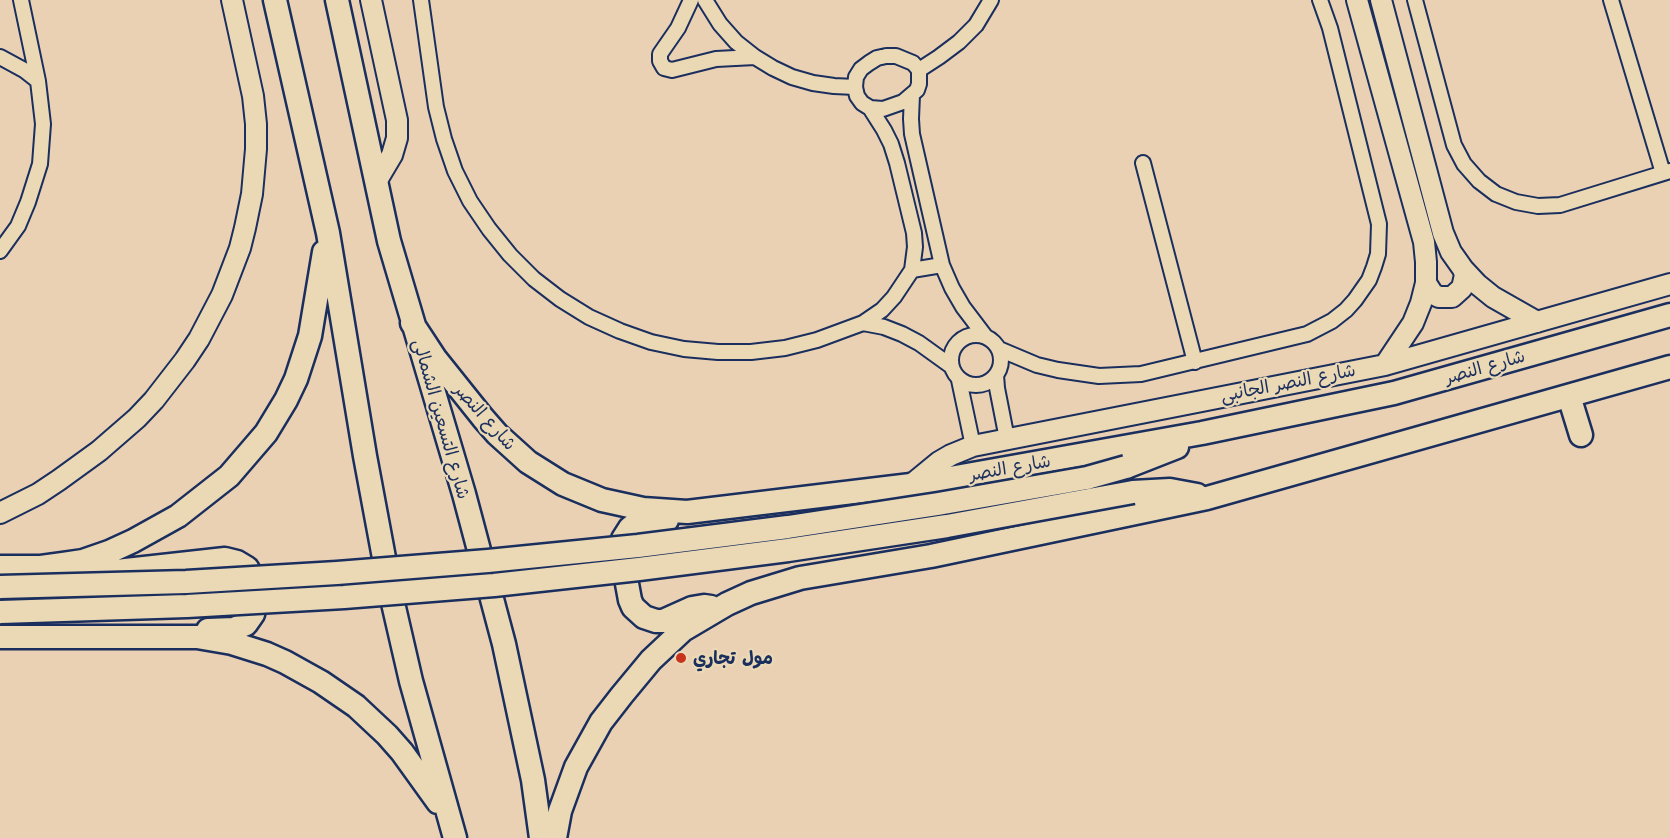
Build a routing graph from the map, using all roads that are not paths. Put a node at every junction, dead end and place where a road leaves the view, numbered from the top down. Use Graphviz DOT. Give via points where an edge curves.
graph roads {
  1 [pos="21,0"];
  2 [pos="232,0"];
  3 [pos="275,0"];
  4 [pos="337,0"];
  5 [pos="371,0"];
  6 [pos="421,0"];
  7 [pos="691,0"];
  8 [pos="705,0"];
  9 [pos="991,0"];
  10 [pos="1320,0"];
  11 [pos="1357,0"];
  12 [pos="1381,0"];
  13 [pos="1415,0"];
  14 [pos="1611,0"];
  15 [pos="0,57"];
  16 [pos="755,57"];
  17 [pos="919,70"];
  18 [pos="38,81"];
  19 [pos="855,87"];
  20 [pos="912,95"];
  21 [pos="870,108"];
  22 [pos="1143,163"];
  23 [pos="1666,172"];
  24 [pos="376,182"];
  25 [pos="328,233"];
  26 [pos="0,251"];
  27 [pos="942,265"];
  28 [pos="1463,269"];
  29 [pos="912,270"];
  30 [pos="1426,283"];
  31 [pos="1670,284"];
  32 [pos="1670,315"];
  33 [pos="412,322"];
  34 [pos="1537,322"];
  35 [pos="863,323"];
  36 [pos="985,336"];
  37 [pos="999,349"];
  38 [pos="1195,362"];
  39 [pos="1385,364"];
  40 [pos="951,366"];
  41 [pos="1670,367"];
  42 [pos="996,375"];
  43 [pos="959,380"];
  44 [pos="1569,396"];
  45 [pos="1202,433"];
  46 [pos="1581,435"];
  47 [pos="1007,439"];
  48 [pos="973,446"];
  49 [pos="911,485"];
  50 [pos="1207,498"];
  51 [pos="708,510"];
  52 [pos="0,513"];
  53 [pos="0,567"];
  54 [pos="41,567"];
  55 [pos="0,587"];
  56 [pos="717,610"];
  57 [pos="0,612"];
  58 [pos="0,637"];
  59 [pos="178,637"];
  60 [pos="452,828"];
  61 [pos="541,838"];
  62 [pos="555,838"];
  1 -- 18 [label="street"];
  2 -- 52 [label="street" via="253,96 256,149 245,228 222,295 185,360 137,418 59,480"];
  3 -- 25 [label="main road"];
  4 -- 24 [label="main road, شارع التسعين الشمالى"];
  5 -- 24 [label="street" via="397,120 392,155"];
  6 -- 35 [label="street" via="436,107 455,171 470,201 510,255 560,299 589,317 651,342 718,352 785,348"];
  7 -- 16 [label="street" via="660,54 664,68"];
  8 -- 16 [label="street" via="720,24"];
  9 -- 17 [label="street" via="959,42"];
  10 -- 38 [label="street" via="1379,224 1374,267 1355,300 1320,328"];
  11 -- 30 [label="street" via="1424,242"];
  12 -- 28 [label="street" via="1443,233"];
  13 -- 23 [label="street" via="1454,145 1464,164 1496,194 1538,206 1560,205"];
  14 -- 23 [label="street"];
  15 -- 18 [label="street"];
  16 -- 19 [label="street" via="792,77"];
  17 -- 19 [label="street" via="896,56 877,58 861,69"];
  17 -- 20 [label="street" via="919,84"];
  18 -- 26 [label="street" via="43,124 40,164 18,226"];
  19 -- 21 [label="street" via="857,96"];
  20 -- 21 [label="street" via="894,106"];
  20 -- 27 [label="street" via="912,134"];
  21 -- 29 [label="street" via="884,129 897,164 914,233"];
  22 -- 38 [label="street"];
  24 -- 33 [label="main road, شارع التسعين الشمالى"];
  25 -- 54 [label="main road" via="304,358 286,400 254,448 229,476 156,529 83,561"];
  25 -- 60 [label="main road" via="390,590"];
  27 -- 29 [label="street"];
  27 -- 36 [label="street" via="963,307"];
  28 -- 30 [label="street" via="1462,288 1452,297 1439,297"];
  28 -- 34 [label="street" via="1493,297"];
  29 -- 35 [label="street" via="882,310"];
  30 -- 39 [label="street" via="1413,323"];
  31 -- 34 [label="street, شارع النصر الجانبى"];
  32 -- 45 [label="main road, شارع النصر" via="1394,393"];
  33 -- 51 [label="main road, شارع النصر" via="441,366 497,434 545,474 582,493 622,505 665,511"];
  33 -- 61 [label="main road, شارع التسعين الشمالى" via="504,644 533,780"];
  34 -- 39 [label="street, شارع النصر الجانبى"];
  35 -- 40 [label="street" via="902,334"];
  36 -- 37 [label="street"];
  36 -- 40 [label="street" via="963,338 955,345"];
  37 -- 38 [label="street" via="1048,367 1099,376 1142,374"];
  37 -- 42 [label="street" via="1000,367"];
  39 -- 47 [label="street, شارع النصر الجانبى"];
  40 -- 43 [label="street"];
  41 -- 44 [label="main road"];
  42 -- 43 [label="street" via="978,386"];
  42 -- 47 [label="street"];
  43 -- 48 [label="street"];
  44 -- 46 [label="main road"];
  44 -- 50 [label="main road"];
  45 -- 49 [label="main road, شارع النصر"];
  45 -- 55 [label="main road, bridge" via="1165,452 1087,478 938,504 638,546 326,574"];
  47 -- 48 [label="street, شارع النصر الجانبى"];
  48 -- 49 [label="street, شارع النصر الجانبى" via="939,462"];
  49 -- 51 [label="main road, شارع النصر"];
  50 -- 56 [label="main road" via="931,556 800,578 751,593"];
  50 -- 57 [label="main road, bridge" via="1170,490 1133,492 788,550 494,585 187,606"];
  51 -- 56 [label="main road" via="692,519 635,525 625,533 621,552 630,600 644,617 663,621 697,607"];
  53 -- 54 [label="main road"];
  54 -- 59 [label="main road" via="70,575 225,559 247,568 253,578 256,603 246,624 234,629 191,631"];
  56 -- 62 [label="main road" via="683,630 651,660 607,714 576,767"];
  58 -- 59 [label="main road"];
  59 -- 60 [label="main road" via="214,640 258,651 339,693 402,752"];
}
